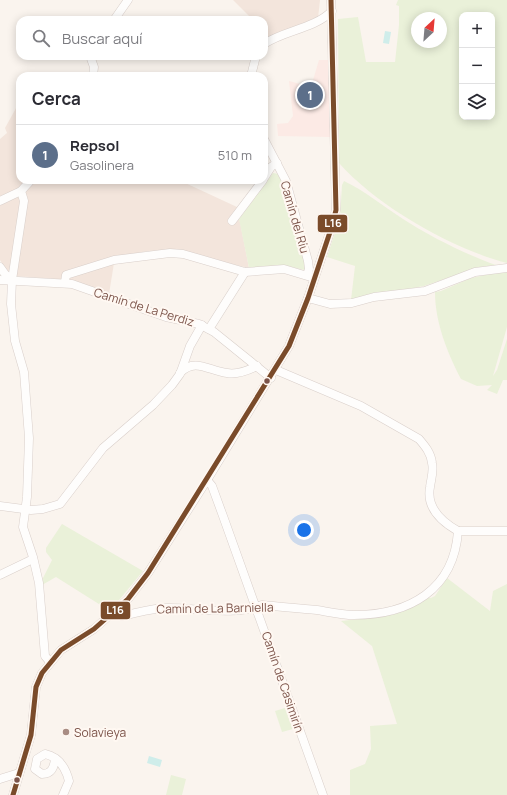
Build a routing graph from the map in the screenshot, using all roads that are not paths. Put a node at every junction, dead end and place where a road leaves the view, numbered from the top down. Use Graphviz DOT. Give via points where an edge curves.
graph roads {
  1 [pos="128,0"];
  2 [pos="331,0"];
  3 [pos="332,11"];
  4 [pos="117,16"];
  5 [pos="268,42"];
  6 [pos="91,60"];
  7 [pos="255,60"];
  8 [pos="93,72"];
  9 [pos="252,72"];
  10 [pos="268,147"];
  11 [pos="276,164"];
  12 [pos="268,172"];
  13 [pos="28,184"];
  14 [pos="259,184"];
  15 [pos="20,191"];
  16 [pos="0,201"];
  17 [pos="232,221"];
  18 [pos="0,267"];
  19 [pos="507,268"];
  20 [pos="246,272"];
  21 [pos="311,276"];
  22 [pos="0,280"];
  23 [pos="12,280"];
  24 [pos="65,282"];
  25 [pos="308,298"];
  26 [pos="206,327"];
  27 [pos="260,369"];
  28 [pos="276,370"];
  29 [pos="180,374"];
  30 [pos="271,378"];
  31 [pos="260,395"];
  32 [pos="207,480"];
  33 [pos="0,506"];
  34 [pos="25,509"];
  35 [pos="458,531"];
  36 [pos="507,531"];
  37 [pos="33,558"];
  38 [pos="0,575"];
  39 [pos="257,607"];
  40 [pos="115,611"];
  41 [pos="50,662"];
  42 [pos="55,759"];
  43 [pos="15,777"];
  44 [pos="0,779"];
  45 [pos="13,795"];
  46 [pos="63,795"];
  47 [pos="323,795"];
  1 -- 4 [label="street"];
  2 -- 3 [label="street"];
  3 -- 5 [label="street" via="319,21"];
  3 -- 21 [label="street" via="336,210"];
  6 -- 8 [label="street"];
  7 -- 9 [label="street"];
  10 -- 11 [label="street, Camín del Ríu"];
  11 -- 12 [label="street"];
  11 -- 21 [label="street, Camín del Ríu" via="286,181"];
  13 -- 15 [label="street"];
  14 -- 17 [label="street"];
  15 -- 16 [label="street"];
  15 -- 23 [label="street" via="24,208"];
  18 -- 23 [label="street"];
  19 -- 25 [label="street" via="475,272 425,291 374,297 352,303 330,304"];
  20 -- 21 [label="street" via="284,269"];
  20 -- 24 [label="street" via="182,254 159,253 114,260 66,274"];
  20 -- 26 [label="street"];
  21 -- 25 [label="street"];
  22 -- 23 [label="street, Camín de La Perdiz"];
  23 -- 24 [label="street, Camín de La Perdiz"];
  23 -- 34 [label="street" via="12,317 15,341 24,372 29,438"];
  24 -- 26 [label="street, Camín de La Perdiz" via="166,317"];
  25 -- 28 [label="street" via="290,346"];
  26 -- 27 [label="street, Camín de La Perdiz"];
  26 -- 29 [label="street" via="190,346"];
  27 -- 29 [label="street" via="231,373 203,365 193,365"];
  27 -- 30 [label="street, Camín de La Perdiz"];
  27 -- 31 [label="street"];
  28 -- 30 [label="street"];
  28 -- 35 [label="street" via="361,406 419,438 429,452 432,463 429,494 432,508 443,521"];
  29 -- 34 [label="street" via="164,395 103,448 60,504 43,509"];
  30 -- 31 [label="street"];
  31 -- 32 [label="street"];
  32 -- 39 [label="street, Camín de Casimirín" via="212,486"];
  32 -- 40 [label="street" via="148,572 128,599"];
  33 -- 34 [label="street"];
  34 -- 37 [label="street" via="24,534"];
  35 -- 36 [label="street"];
  35 -- 39 [label="street, Camín de La Barniella" via="451,565 446,574 432,589 410,604 385,612 353,615 262,605"];
  37 -- 38 [label="street"];
  37 -- 41 [label="street" via="41,595 45,656"];
  39 -- 40 [label="street, Camín de La Barniella" via="197,611 157,609 122,616"];
  39 -- 47 [label="street, Camín de Casimirín"];
  40 -- 41 [label="street" via="94,629 61,650"];
  41 -- 43 [label="street" via="36,687 31,735"];
  42 -- 46 [label="street" via="62,765 68,779"];
  43 -- 44 [label="street"];
  43 -- 45 [label="street"];
}
